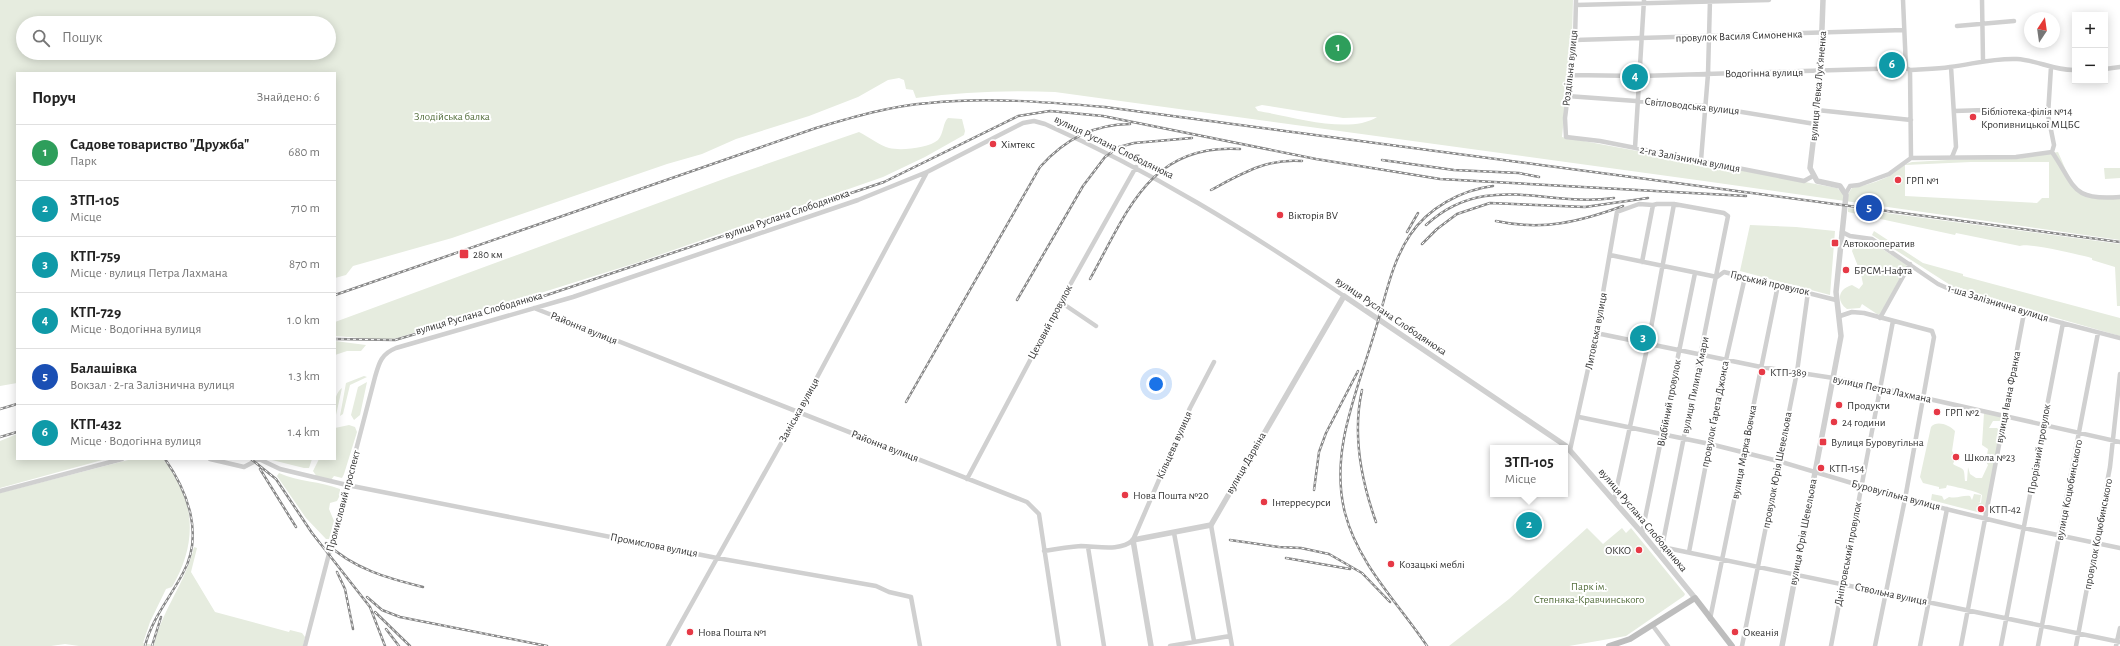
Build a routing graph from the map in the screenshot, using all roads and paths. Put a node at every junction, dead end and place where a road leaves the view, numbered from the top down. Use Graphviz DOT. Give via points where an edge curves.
graph roads {
  1 [pos="1769,0"];
  2 [pos="1823,0"];
  3 [pos="1903,0"];
  4 [pos="1982,0"];
  5 [pos="1644,1"];
  6 [pos="1710,1"];
  7 [pos="1576,3"];
  8 [pos="2014,21"];
  9 [pos="1982,24"];
  10 [pos="1957,26"];
  11 [pos="1904,30"];
  12 [pos="1823,32"];
  13 [pos="1708,37"];
  14 [pos="1642,39"];
  15 [pos="1574,40"];
  16 [pos="1983,60"];
  17 [pos="1951,67"];
  18 [pos="2051,67"];
  19 [pos="2120,67"];
  20 [pos="2108,68"];
  21 [pos="1908,69"];
  22 [pos="2072,70"];
  23 [pos="1821,72"];
  24 [pos="1708,74"];
  25 [pos="1570,75"];
  26 [pos="1640,76"];
  27 [pos="1567,96"];
  28 [pos="1639,100"];
  29 [pos="1705,106"];
  30 [pos="1817,110"];
  31 [pos="1954,111"];
  32 [pos="2048,115"];
  33 [pos="1911,120"];
  34 [pos="1816,124"];
  35 [pos="1566,137"];
  36 [pos="1635,148"];
  37 [pos="2052,152"];
  38 [pos="1952,157"];
  39 [pos="1911,158"];
  40 [pos="1701,160"];
  41 [pos="1136,167"];
  42 [pos="927,172"];
  43 [pos="1812,174"];
  44 [pos="1846,193"];
  45 [pos="2120,197"];
  46 [pos="1674,204"];
  47 [pos="1653,205"];
  48 [pos="1842,232"];
  49 [pos="1610,255"];
  50 [pos="1642,262"];
  51 [pos="1910,264"];
  52 [pos="1663,267"];
  53 [pos="1695,273"];
  54 [pos="1717,277"];
  55 [pos="1744,277"];
  56 [pos="1778,285"];
  57 [pos="1808,292"];
  58 [pos="1344,296"];
  59 [pos="1836,300"];
  60 [pos="1062,303"];
  61 [pos="534,308"];
  62 [pos="2024,313"];
  63 [pos="1840,316"];
  64 [pos="1880,318"];
  65 [pos="1894,321"];
  66 [pos="2062,323"];
  67 [pos="1096,326"];
  68 [pos="1596,333"];
  69 [pos="2098,333"];
  70 [pos="2120,338"];
  71 [pos="1648,344"];
  72 [pos="1679,351"];
  73 [pos="383,356"];
  74 [pos="1701,356"];
  75 [pos="1726,360"];
  76 [pos="1214,362"];
  77 [pos="1761,367"];
  78 [pos="1797,372"];
  79 [pos="2120,374"];
  80 [pos="1833,378"];
  81 [pos="1880,388"];
  82 [pos="1923,398"];
  83 [pos="798,413"];
  84 [pos="2004,415"];
  85 [pos="1579,417"];
  86 [pos="2043,423"];
  87 [pos="1630,427"];
  88 [pos="2079,432"];
  89 [pos="1662,434"];
  90 [pos="1684,439"];
  91 [pos="2114,440"];
  92 [pos="2120,442"];
  93 [pos="1710,444"];
  94 [pos="1563,445"];
  95 [pos="1570,450"];
  96 [pos="1744,453"];
  97 [pos="118,460"];
  98 [pos="214,460"];
  99 [pos="257,460"];
  100 [pos="261,460"];
  101 [pos="1778,461"];
  102 [pos="1815,472"];
  103 [pos="967,478"];
  104 [pos="347,485"];
  105 [pos="1862,487"];
  106 [pos="0,491"];
  107 [pos="1905,499"];
  108 [pos="1614,500"];
  109 [pos="1947,509"];
  110 [pos="1986,518"];
  111 [pos="1211,525"];
  112 [pos="2024,528"];
  113 [pos="1174,533"];
  114 [pos="1642,533"];
  115 [pos="2060,535"];
  116 [pos="1133,540"];
  117 [pos="2097,543"];
  118 [pos="1088,547"];
  119 [pos="1662,547"];
  120 [pos="2120,548"];
  121 [pos="1044,551"];
  122 [pos="1657,552"];
  123 [pos="1688,552"];
  124 [pos="717,558"];
  125 [pos="1723,560"];
  126 [pos="1758,566"];
  127 [pos="1795,574"];
  128 [pos="1842,584"];
  129 [pos="1885,593"];
  130 [pos="1694,598"];
  131 [pos="1929,602"];
  132 [pos="1968,610"];
  133 [pos="2007,618"];
  134 [pos="1710,619"];
  135 [pos="2042,625"];
  136 [pos="1653,626"];
  137 [pos="2120,628"];
  138 [pos="2079,632"];
  139 [pos="1230,636"];
  140 [pos="1194,641"];
  141 [pos="2118,643"];
  142 [pos="305,646"];
  143 [pos="668,646"];
  144 [pos="920,646"];
  145 [pos="1059,646"];
  146 [pos="1104,646"];
  147 [pos="1151,646"];
  148 [pos="1170,646"];
  149 [pos="1232,646"];
  150 [pos="1611,646"];
  151 [pos="1668,646"];
  152 [pos="1732,646"];
  153 [pos="1742,646"];
  154 [pos="1782,646"];
  155 [pos="1831,646"];
  156 [pos="1874,646"];
  157 [pos="1920,646"];
  158 [pos="1961,646"];
  159 [pos="2001,646"];
  160 [pos="2038,646"];
  161 [pos="2076,646"];
  1 -- 6 [label="street"];
  2 -- 12 [label="street, вулиця Левка Лукʼяненка"];
  3 -- 11 [label="street"];
  4 -- 9 [label="street"];
  5 -- 6 [label="street"];
  5 -- 7 [label="street"];
  5 -- 14 [label="street"];
  6 -- 13 [label="street"];
  7 -- 15 [label="street, Роздільна вулиця"];
  8 -- 9 [label="street"];
  9 -- 10 [label="street"];
  9 -- 16 [label="street"];
  11 -- 12 [label="street, провулок Василя Симоненка"];
  11 -- 21 [label="street"];
  12 -- 13 [label="street, провулок Василя Симоненка"];
  12 -- 23 [label="street, вулиця Левка Лукʼяненка"];
  13 -- 14 [label="street, провулок Василя Симоненка"];
  13 -- 24 [label="street"];
  14 -- 15 [label="street, провулок Василя Симоненка"];
  14 -- 26 [label="street"];
  15 -- 25 [label="street, Роздільна вулиця"];
  16 -- 17 [label="street, Водогінна вулиця"];
  16 -- 18 [label="street, Водогінна вулиця" via="2019,59"];
  17 -- 21 [label="street, Водогінна вулиця"];
  17 -- 31 [label="street"];
  18 -- 22 [label="street, Водогінна вулиця"];
  18 -- 32 [label="street"];
  19 -- 20 [label="street"];
  21 -- 23 [label="street, Водогінна вулиця"];
  21 -- 33 [label="street"];
  23 -- 24 [label="street, Водогінна вулиця"];
  23 -- 30 [label="street, вулиця Левка Лукʼяненка"];
  24 -- 26 [label="street, Водогінна вулиця"];
  24 -- 29 [label="street"];
  25 -- 26 [label="street, Водогінна вулиця"];
  25 -- 27 [label="street, Роздільна вулиця"];
  26 -- 28 [label="street"];
  27 -- 28 [label="street, Світловодська вулиця"];
  27 -- 35 [label="street, Роздільна вулиця"];
  28 -- 29 [label="street, Світловодська вулиця"];
  28 -- 36 [label="street"];
  29 -- 34 [label="street, Світловодська вулиця"];
  29 -- 40 [label="street"];
  30 -- 33 [label="street"];
  30 -- 34 [label="street, вулиця Левка Лукʼяненка"];
  31 -- 32 [label="street" via="1986,110"];
  31 -- 38 [label="street" via="1956,147"];
  32 -- 37 [label="street" via="2054,145"];
  33 -- 39 [label="street"];
  34 -- 43 [label="street, вулиця Левка Лукʼяненка" via="1810,162"];
  35 -- 36 [label="street, 2-га Залізнична вулиця"];
  36 -- 40 [label="street, 2-га Залізнична вулиця"];
  37 -- 38 [label="street" via="2016,157"];
  37 -- 45 [label="street" via="2074,189 2091,197"];
  38 -- 39 [label="street"];
  39 -- 44 [label="street" via="1889,174 1859,186 1850,186"];
  40 -- 43 [label="street, 2-га Залізнична вулиця" via="1804,181"];
  41 -- 42 [label="street, вулиця Руслана Слободянюка" via="1034,121 1023,123"];
  41 -- 58 [label="street, вулиця Руслана Слободянюка" via="1233,222"];
  41 -- 60 [label="street, Цеховий провулок"];
  42 -- 61 [label="street, вулиця Руслана Слободянюка" via="858,200"];
  42 -- 83 [label="street, Заміська вулиця"];
  43 -- 44 [label="street" via="1820,182 1840,186"];
  44 -- 48 [label="street, вулиця Юрія Шевельова"];
  46 -- 47 [label="street"];
  46 -- 52 [label="street"];
  46 -- 54 [label="street, вулиця Пилипа Хмари" via="1724,213 1728,216"];
  47 -- 49 [label="street, Литовська вулиця" via="1639,204 1618,212"];
  47 -- 50 [label="street"];
  48 -- 51 [label="street, 1-ша Залізнична вулиця" via="1850,236 1872,239"];
  48 -- 59 [label="street, вулиця Юрія Шевельова"];
  49 -- 50 [label="street, Гірський провулок"];
  49 -- 68 [label="street, Литовська вулиця"];
  50 -- 52 [label="street, Гірський провулок"];
  51 -- 62 [label="street, 1-ша Залізнична вулиця" via="1938,284 1956,292"];
  51 -- 64 [label="street"];
  52 -- 53 [label="street, Гірський провулок"];
  52 -- 71 [label="street"];
  53 -- 54 [label="street, Гірський провулок"];
  53 -- 72 [label="street, Відбійний провулок"];
  54 -- 55 [label="street, Гірський провулок" via="1724,272"];
  54 -- 74 [label="street, вулиця Пилипа Хмари"];
  55 -- 56 [label="street, Гірський провулок"];
  55 -- 75 [label="street, провулок Ґарета Джонса"];
  56 -- 57 [label="street, Гірський провулок"];
  56 -- 77 [label="street, вулиця Марка Вовчка"];
  57 -- 59 [label="street, Гірський провулок"];
  57 -- 78 [label="street, провулок Юрія Шевельова"];
  58 -- 94 [label="street, вулиця Руслана Слободянюка"];
  58 -- 111 [label="street, вулиця Дарвіна"];
  59 -- 63 [label="street, вулиця Юрія Шевельова"];
  60 -- 67 [label="street"];
  60 -- 103 [label="street, Цеховий провулок"];
  61 -- 73 [label="street, вулиця Руслана Слободянюка" via="396,348"];
  61 -- 83 [label="street, Районна вулиця"];
  62 -- 66 [label="street, 1-ша Залізнична вулиця"];
  62 -- 84 [label="street, вулиця Івана Франка"];
  63 -- 64 [label="street" via="1852,312"];
  63 -- 80 [label="street, вулиця Юрія Шевельова" via="1841,336"];
  64 -- 65 [label="street"];
  65 -- 81 [label="street, Дніпровський провулок"];
  65 -- 82 [label="street" via="1932,331 1934,337"];
  66 -- 69 [label="street, 1-ша Залізнична вулиця"];
  66 -- 86 [label="street, Прорізний провулок"];
  68 -- 71 [label="street, вулиця Петра Лахмана"];
  68 -- 85 [label="street, Литовська вулиця"];
  69 -- 70 [label="street, 1-ша Залізнична вулиця"];
  69 -- 88 [label="street, вулиця Коцюбинського"];
  71 -- 72 [label="street, вулиця Петра Лахмана"];
  71 -- 87 [label="street"];
  72 -- 74 [label="street, вулиця Петра Лахмана"];
  72 -- 89 [label="street, Відбійний провулок"];
  73 -- 104 [label="street, Промисловий проспект" via="375,377"];
  74 -- 75 [label="street, вулиця Петра Лахмана"];
  74 -- 90 [label="street, вулиця Пилипа Хмари"];
  75 -- 77 [label="street, вулиця Петра Лахмана"];
  75 -- 93 [label="street, провулок Ґарета Джонса"];
  76 -- 116 [label="street, Кільцева вулиця" via="1190,408"];
  77 -- 78 [label="street, вулиця Петра Лахмана"];
  77 -- 96 [label="street, вулиця Марка Вовчка"];
  78 -- 80 [label="street, вулиця Петра Лахмана"];
  78 -- 101 [label="street, провулок Юрія Шевельова"];
  79 -- 91 [label="street, провулок Коцюбинського"];
  80 -- 81 [label="street, вулиця Петра Лахмана"];
  80 -- 102 [label="street, вулиця Юрія Шевельова"];
  81 -- 82 [label="street, вулиця Петра Лахмана"];
  81 -- 105 [label="street, Дніпровський провулок"];
  82 -- 84 [label="street, вулиця Петра Лахмана"];
  82 -- 107 [label="street"];
  83 -- 103 [label="street, Районна вулиця"];
  83 -- 124 [label="street, Заміська вулиця"];
  84 -- 86 [label="street, вулиця Петра Лахмана"];
  84 -- 110 [label="street, вулиця Івана Франка"];
  85 -- 87 [label="street, Буровугільна вулиця"];
  85 -- 95 [label="street, Литовська вулиця"];
  86 -- 88 [label="street, вулиця Петра Лахмана"];
  86 -- 112 [label="street, Прорізний провулок"];
  87 -- 89 [label="street, Буровугільна вулиця"];
  87 -- 108 [label="street"];
  88 -- 91 [label="street, вулиця Петра Лахмана"];
  88 -- 115 [label="street, вулиця Коцюбинського"];
  89 -- 90 [label="street, Буровугільна вулиця"];
  89 -- 114 [label="street, Відбійний провулок"];
  90 -- 93 [label="street, Буровугільна вулиця"];
  90 -- 119 [label="street, вулиця Пилипа Хмари"];
  91 -- 92 [label="street, вулиця Петра Лахмана"];
  91 -- 117 [label="street, провулок Коцюбинського"];
  93 -- 96 [label="street, Буровугільна вулиця"];
  93 -- 123 [label="street, провулок Ґарета Джонса"];
  95 -- 108 [label="street, вулиця Руслана Слободянюка"];
  96 -- 101 [label="street, Буровугільна вулиця"];
  96 -- 125 [label="street, вулиця Марка Вовчка"];
  97 -- 106 [label="street"];
  98 -- 99 [label="street" via="244,467"];
  100 -- 104 [label="street, Промислова вулиця" via="280,469"];
  101 -- 102 [label="street, Буровугільна вулиця"];
  101 -- 126 [label="street, провулок Юрія Шевельова"];
  102 -- 105 [label="street, Буровугільна вулиця"];
  102 -- 127 [label="street, вулиця Юрія Шевельова"];
  103 -- 121 [label="street, Районна вулиця" via="1018,497 1033,506 1039,514"];
  104 -- 124 [label="street, Промислова вулиця"];
  104 -- 142 [label="street, Промисловий проспект"];
  105 -- 107 [label="street, Буровугільна вулиця"];
  105 -- 128 [label="street, Дніпровський провулок"];
  107 -- 109 [label="street, Буровугільна вулиця"];
  107 -- 129 [label="street"];
  108 -- 114 [label="street, вулиця Руслана Слободянюка"];
  109 -- 110 [label="street, Буровугільна вулиця"];
  109 -- 131 [label="street"];
  110 -- 112 [label="street, Буровугільна вулиця"];
  110 -- 132 [label="street, вулиця Івана Франка"];
  111 -- 113 [label="street"];
  111 -- 139 [label="street"];
  112 -- 115 [label="street, Буровугільна вулиця"];
  112 -- 133 [label="street, Прорізний провулок"];
  113 -- 116 [label="street"];
  113 -- 140 [label="street"];
  114 -- 122 [label="street, вулиця Руслана Слободянюка"];
  115 -- 117 [label="street, Буровугільна вулиця"];
  115 -- 135 [label="street, вулиця Коцюбинського"];
  116 -- 118 [label="street" via="1128,544"];
  116 -- 147 [label="street"];
  117 -- 120 [label="street, Буровугільна вулиця"];
  117 -- 138 [label="street, провулок Коцюбинського"];
  118 -- 121 [label="street"];
  118 -- 146 [label="street"];
  119 -- 122 [label="street"];
  119 -- 123 [label="street, Ствольна вулиця"];
  121 -- 145 [label="street, Районна вулиця"];
  122 -- 130 [label="street, вулиця Руслана Слободянюка"];
  123 -- 125 [label="street, Ствольна вулиця"];
  124 -- 143 [label="street, Заміська вулиця"];
  124 -- 144 [label="street, Промислова вулиця" via="876,586 911,597"];
  125 -- 126 [label="street, Ствольна вулиця"];
  125 -- 134 [label="street, вулиця Марка Вовчка"];
  126 -- 127 [label="street, Ствольна вулиця"];
  126 -- 153 [label="street, провулок Юрія Шевельова"];
  127 -- 128 [label="street, Ствольна вулиця"];
  127 -- 154 [label="street, вулиця Юрія Шевельова"];
  128 -- 129 [label="street, Ствольна вулиця"];
  128 -- 155 [label="street, Дніпровський провулок"];
  129 -- 131 [label="street, Ствольна вулиця"];
  129 -- 156 [label="street"];
  130 -- 134 [label="main road, вулиця Руслана Слободянюка"];
  130 -- 136 [label="main road"];
  131 -- 132 [label="street, Ствольна вулиця"];
  131 -- 157 [label="street"];
  132 -- 133 [label="street, Ствольна вулиця"];
  132 -- 158 [label="street, вулиця Івана Франка"];
  133 -- 135 [label="street, Ствольна вулиця"];
  133 -- 159 [label="street, Прорізний провулок"];
  134 -- 152 [label="main road, вулиця Руслана Слободянюка"];
  135 -- 138 [label="street, Ствольна вулиця"];
  135 -- 160 [label="street, вулиця Коцюбинського"];
  136 -- 150 [label="main road"];
  136 -- 151 [label="street"];
  137 -- 141 [label="street"];
  138 -- 141 [label="street, Ствольна вулиця"];
  138 -- 161 [label="street, провулок Коцюбинського"];
  139 -- 140 [label="street"];
  139 -- 149 [label="street"];
  140 -- 148 [label="street"];
}
